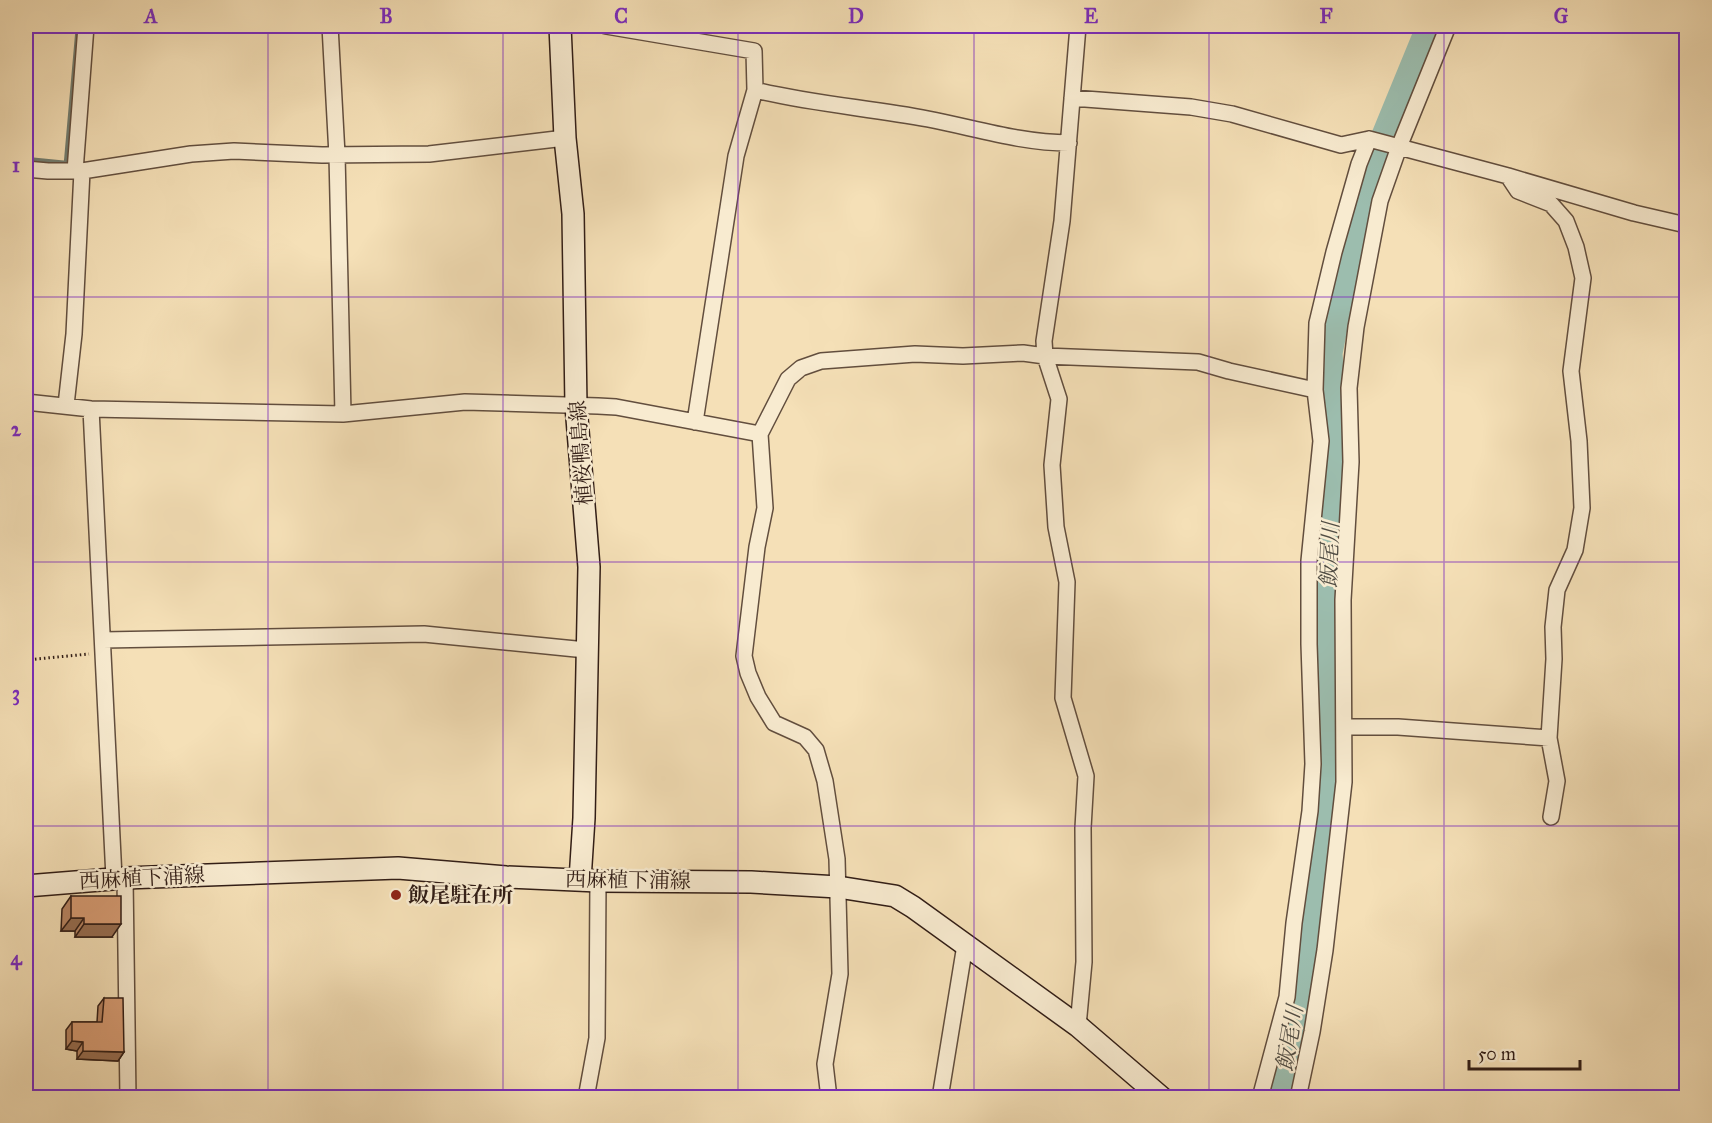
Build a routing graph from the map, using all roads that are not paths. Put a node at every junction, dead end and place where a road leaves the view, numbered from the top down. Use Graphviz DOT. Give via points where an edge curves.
graph roads {
  1 [pos="86,26"];
  2 [pos="330,26"];
  3 [pos="560,26"];
  4 [pos="606,26"];
  5 [pos="1078,26"];
  6 [pos="1448,26"];
  7 [pos="755,90"];
  8 [pos="1072,98"];
  9 [pos="565,138"];
  10 [pos="1369,139"];
  11 [pos="1069,143"];
  12 [pos="1399,147"];
  13 [pos="337,155"];
  14 [pos="26,169"];
  15 [pos="79,171"];
  16 [pos="1508,176"];
  17 [pos="1686,225"];
  18 [pos="1045,356"];
  19 [pos="1315,390"];
  20 [pos="26,402"];
  21 [pos="66,405"];
  22 [pos="576,406"];
  23 [pos="91,409"];
  24 [pos="343,414"];
  25 [pos="695,422"];
  26 [pos="760,434"];
  27 [pos="103,646"];
  28 [pos="586,650"];
  29 [pos="1345,727"];
  30 [pos="1549,738"];
  31 [pos="1551,817"];
  32 [pos="119,878"];
  33 [pos="589,880"];
  34 [pos="26,886"];
  35 [pos="838,887"];
  36 [pos="965,945"];
  37 [pos="1078,1026"];
  38 [pos="128,1098"];
  39 [pos="586,1098"];
  40 [pos="829,1098"];
  41 [pos="940,1098"];
  42 [pos="1162,1098"];
  43 [pos="1260,1098"];
  44 [pos="1298,1098"];
  1 -- 15 [label="street"];
  2 -- 13 [label="street"];
  3 -- 9 [label="main road, 植桜鴨島線"];
  4 -- 7 [label="street" via="754,51"];
  5 -- 8 [label="street"];
  6 -- 12 [label="street"];
  7 -- 11 [label="street" via="927,119 1039,143"];
  7 -- 25 [label="street" via="736,156"];
  8 -- 10 [label="street" via="1232,114 1341,145"];
  8 -- 11 [label="street"];
  9 -- 13 [label="street" via="429,154"];
  9 -- 22 [label="main road, 植桜鴨島線" via="573,214"];
  10 -- 12 [label="street"];
  10 -- 19 [label="street" via="1340,230 1317,323"];
  11 -- 18 [label="street"];
  12 -- 16 [label="street"];
  12 -- 29 [label="street" via="1380,201 1356,327 1349,388 1352,462 1343,600"];
  13 -- 15 [label="street" via="234,151"];
  13 -- 24 [label="street"];
  14 -- 15 [label="street"];
  15 -- 21 [label="street" via="74,334"];
  16 -- 17 [label="street"];
  16 -- 30 [label="street" via="1518,191 1551,204 1566,221 1583,278 1570,371 1582,508 1575,550 1557,590"];
  18 -- 19 [label="street" via="1198,362"];
  18 -- 26 [label="street" via="915,354 821,361 801,368 788,379"];
  18 -- 37 [label="street" via="1059,399 1052,465 1056,527 1067,582 1064,698 1086,776 1084,962"];
  19 -- 43 [label="street" via="1321,441 1309,561 1311,811 1287,997"];
  20 -- 21 [label="street"];
  21 -- 23 [label="street"];
  22 -- 24 [label="street" via="465,402"];
  22 -- 25 [label="street" via="616,407"];
  22 -- 28 [label="main road, 植桜鴨島線" via="589,567"];
  23 -- 24 [label="street"];
  23 -- 27 [label="street"];
  25 -- 26 [label="street"];
  26 -- 35 [label="street" via="765,508 744,656 748,673 774,723 805,737 816,750 831,816"];
  27 -- 28 [label="street" via="424,634"];
  27 -- 32 [label="street"];
  28 -- 33 [label="main road, 植桜鴨島線" via="584,818"];
  29 -- 30 [label="street"];
  29 -- 44 [label="street" via="1344,782 1324,950"];
  30 -- 31 [label="street" via="1557,781"];
  32 -- 33 [label="main road, 西麻植下浦線" via="398,868"];
  32 -- 34 [label="main road, 西麻植下浦線"];
  32 -- 38 [label="street"];
  33 -- 35 [label="main road, 西麻植下浦線"];
  33 -- 39 [label="street" via="597,1038"];
  35 -- 36 [label="main road, 西麻植下浦線" via="895,896"];
  35 -- 40 [label="street" via="840,974 825,1064"];
  36 -- 37 [label="main road, 西麻植下浦線"];
  36 -- 41 [label="street"];
  37 -- 42 [label="main road, 西麻植下浦線"];
}
